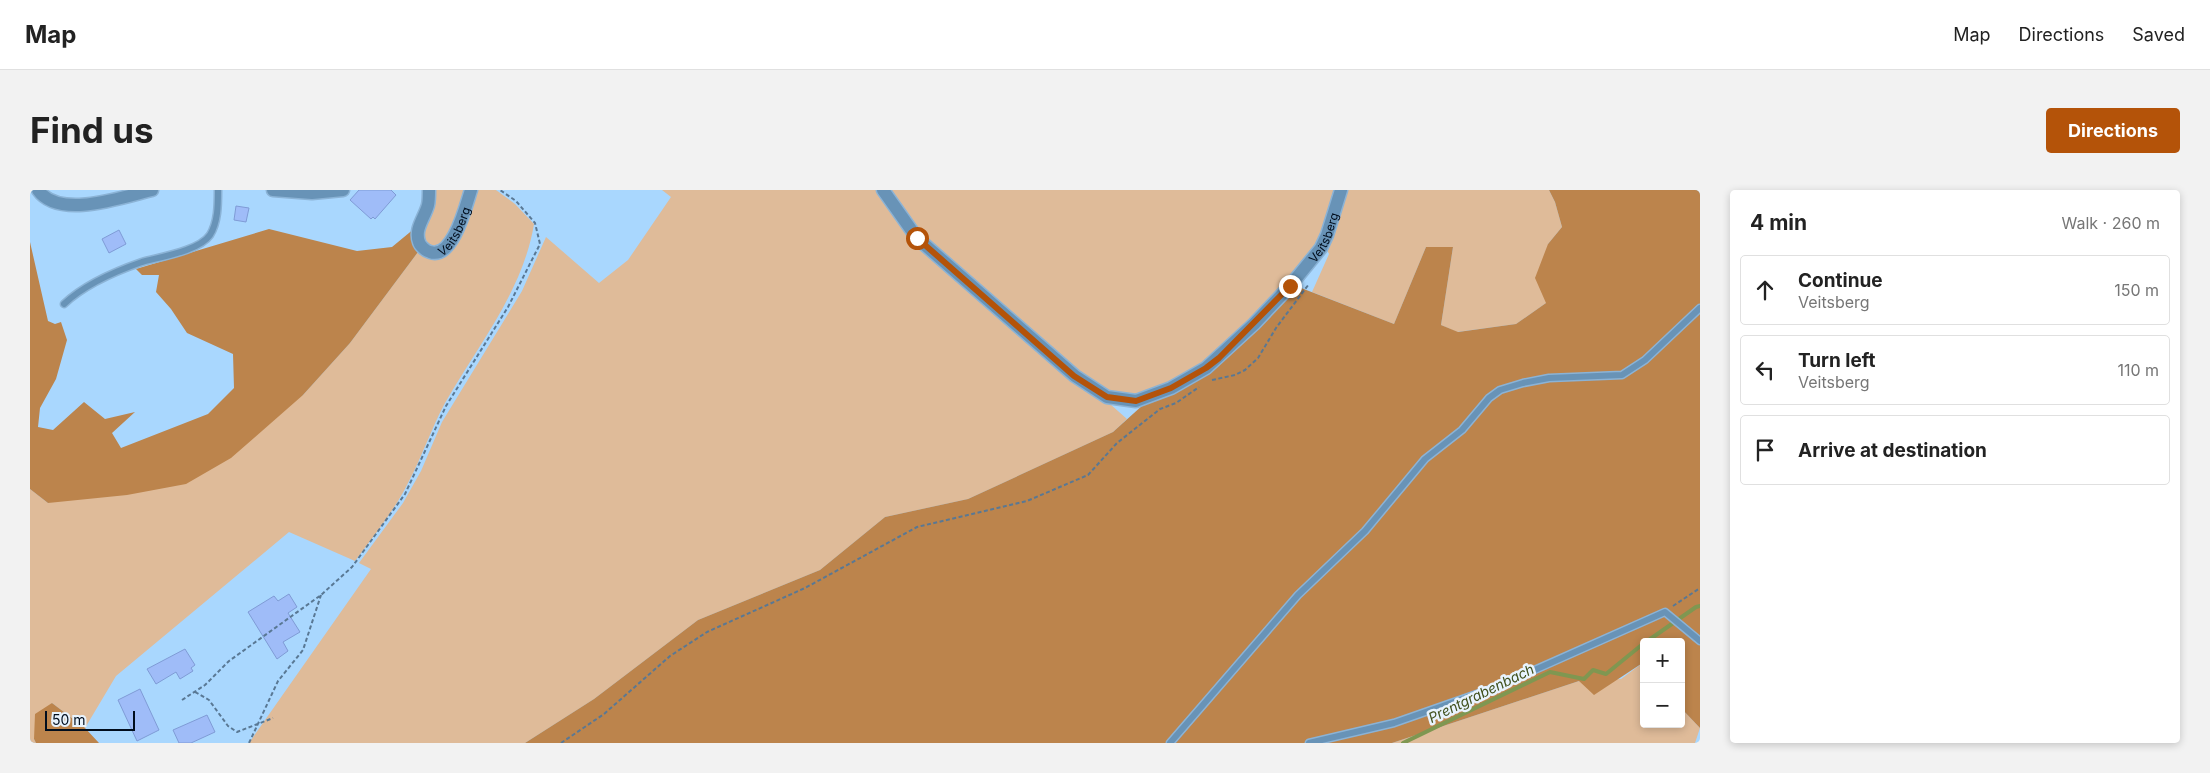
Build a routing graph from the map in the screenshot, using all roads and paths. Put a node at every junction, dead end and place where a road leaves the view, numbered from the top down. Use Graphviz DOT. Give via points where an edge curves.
graph roads {
  1 [pos="38,190"];
  2 [pos="152,190"];
  3 [pos="218,190"];
  4 [pos="273,190"];
  5 [pos="343,190"];
  6 [pos="429,190"];
  7 [pos="471,190"];
  8 [pos="500,190"];
  9 [pos="883,190"];
  10 [pos="1341,190"];
  11 [pos="1313,278"];
  12 [pos="64,304"];
  13 [pos="1700,308"];
  14 [pos="1208,381"];
  15 [pos="1200,387"];
  16 [pos="1700,588"];
  17 [pos="321,595"];
  18 [pos="1665,612"];
  19 [pos="1700,641"];
  20 [pos="195,691"];
  21 [pos="182,700"];
  22 [pos="273,718"];
  23 [pos="258,723"];
  24 [pos="249,743"];
  25 [pos="560,743"];
  26 [pos="1170,743"];
  27 [pos="1309,743"];
  1 -- 2 [label="street" via="59,205 84,205"];
  3 -- 12 [label="lane" via="216,222 209,237 189,249 114,273 72,296"];
  4 -- 5 [label="street" via="312,193"];
  6 -- 7 [label="street, Veitsberg" via="428,205 418,236 422,247 434,253 440,252 450,242 462,222"];
  8 -- 17 [label="path" via="535,223 540,244 508,306 446,406 405,494 352,568"];
  9 -- 10 [label="street, Veitsberg" via="917,238 1074,376 1107,397 1136,401 1192,377 1219,358 1254,324 1321,248 1328,236"];
  11 -- 14 [label="path" via="1258,358 1235,375"];
  13 -- 26 [label="lane" via="1645,360 1622,375 1548,378 1500,390 1489,398 1462,430 1425,459 1365,531 1298,594"];
  15 -- 25 [label="path" via="1160,409 1125,436 1088,475 1027,501 917,527 805,588 707,632 670,656 604,714"];
  16 -- 18 [label="path"];
  17 -- 20 [label="path" via="229,661"];
  17 -- 23 [label="path" via="303,650 278,682"];
  18 -- 19 [label="lane"];
  18 -- 27 [label="lane" via="1494,688 1394,723"];
  20 -- 21 [label="path"];
  20 -- 23 [label="path" via="209,700 228,726 237,732"];
  22 -- 23 [label="path"];
  23 -- 24 [label="path"];
}
